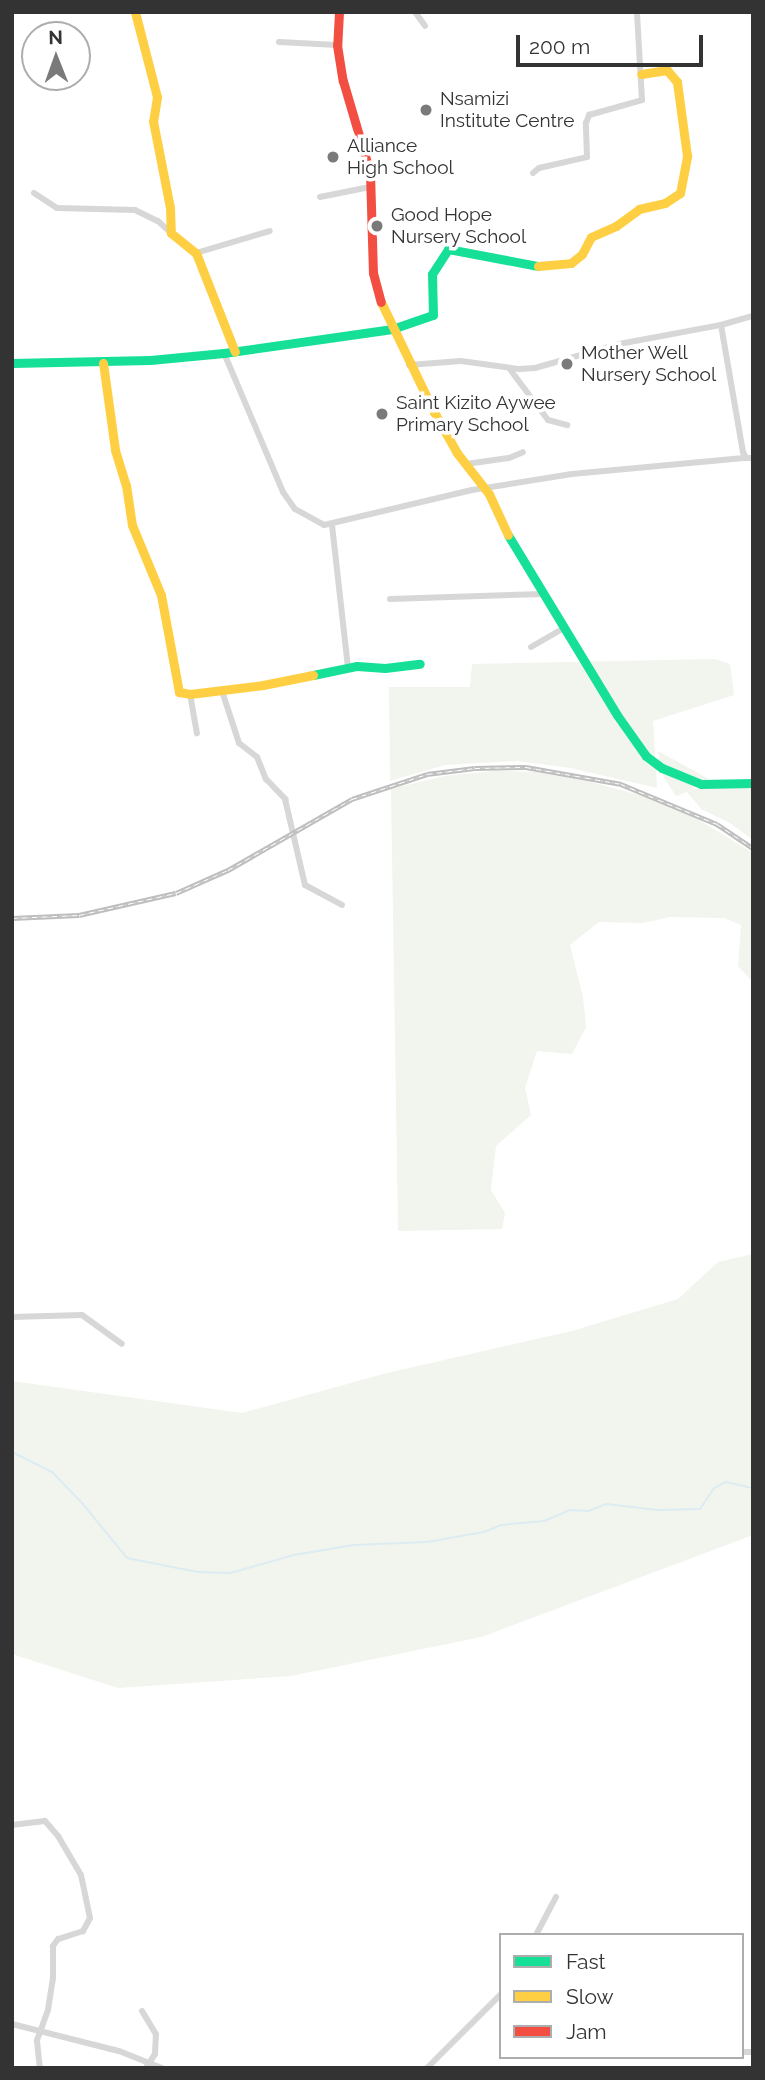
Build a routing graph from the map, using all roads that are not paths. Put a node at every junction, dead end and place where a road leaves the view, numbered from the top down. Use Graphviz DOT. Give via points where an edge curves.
graph roads {
  1 [pos="135,12"];
  2 [pos="339,12"];
  3 [pos="415,12"];
  4 [pos="638,12"];
  5 [pos="425,26"];
  6 [pos="279,42"];
  7 [pos="337,45"];
  8 [pos="641,74"];
  9 [pos="533,173"];
  10 [pos="370,187"];
  11 [pos="34,193"];
  12 [pos="320,197"];
  13 [pos="270,231"];
  14 [pos="171,233"];
  15 [pos="196,253"];
  16 [pos="753,316"];
  17 [pos="721,326"];
  18 [pos="392,329"];
  19 [pos="235,352"];
  20 [pos="224,354"];
  21 [pos="12,363"];
  22 [pos="103,363"];
  23 [pos="409,365"];
  24 [pos="509,368"];
  25 [pos="567,425"];
  26 [pos="523,452"];
  27 [pos="749,458"];
  28 [pos="466,464"];
  29 [pos="482,488"];
  30 [pos="332,525"];
  31 [pos="544,594"];
  32 [pos="390,599"];
  33 [pos="564,628"];
  34 [pos="531,647"];
  35 [pos="420,664"];
  36 [pos="348,668"];
  37 [pos="222,691"];
  38 [pos="190,694"];
  39 [pos="197,733"];
  40 [pos="753,783"];
  41 [pos="342,905"];
  42 [pos="12,1317"];
  43 [pos="122,1344"];
  44 [pos="12,1825"];
  45 [pos="556,1897"];
  46 [pos="538,1933"];
  47 [pos="499,1996"];
  48 [pos="142,2011"];
  49 [pos="12,2024"];
  50 [pos="39,2031"];
  51 [pos="744,2052"];
  52 [pos="753,2052"];
  53 [pos="148,2066"];
  54 [pos="40,2068"];
  55 [pos="162,2068"];
  56 [pos="427,2068"];
  1 -- 14 [label="street" via="157,97 153,121"];
  2 -- 7 [label="street"];
  3 -- 5 [label="street"];
  4 -- 8 [label="street"];
  6 -- 7 [label="street"];
  7 -- 10 [label="street"];
  8 -- 9 [label="street" via="642,100 587,118 587,157"];
  8 -- 18 [label="street" via="667,70 677,82 687,156 680,193 665,203 639,209 617,226 591,237 582,254 561,266 542,267 446,250 432,274 433,315"];
  10 -- 12 [label="street"];
  10 -- 18 [label="street" via="373,273"];
  11 -- 14 [label="street" via="57,208 135,210"];
  13 -- 15 [label="street"];
  14 -- 15 [label="street"];
  15 -- 19 [label="street"];
  16 -- 17 [label="street"];
  17 -- 24 [label="street" via="637,340 535,368"];
  17 -- 27 [label="street"];
  18 -- 19 [label="street"];
  18 -- 23 [label="street"];
  19 -- 20 [label="street"];
  20 -- 22 [label="street"];
  20 -- 30 [label="street" via="289,503 320,523"];
  21 -- 22 [label="street"];
  22 -- 38 [label="street" via="115,450 137,543 161,595 179,692"];
  23 -- 24 [label="street" via="461,361"];
  23 -- 28 [label="street"];
  24 -- 25 [label="street" via="548,420"];
  26 -- 28 [label="street"];
  27 -- 29 [label="street" via="572,474"];
  28 -- 29 [label="street"];
  29 -- 30 [label="street"];
  29 -- 31 [label="street"];
  30 -- 36 [label="street"];
  31 -- 32 [label="street"];
  31 -- 33 [label="street"];
  33 -- 34 [label="street"];
  33 -- 40 [label="street" via="650,760 701,783"];
  35 -- 36 [label="street"];
  36 -- 37 [label="street"];
  37 -- 38 [label="street"];
  37 -- 41 [label="street" via="240,744 257,757 266,779 285,800 305,885"];
  38 -- 39 [label="street"];
  42 -- 43 [label="street" via="82,1315"];
  44 -- 50 [label="street" via="45,1821 58,1836 81,1874 90,1918 83,1931 53,1946 48,2011"];
  45 -- 46 [label="street"];
  47 -- 56 [label="street"];
  48 -- 53 [label="street" via="156,2034 155,2054"];
  49 -- 50 [label="street"];
  50 -- 53 [label="street" via="119,2051"];
  50 -- 54 [label="street"];
  51 -- 52 [label="street"];
  53 -- 55 [label="street"];
}
